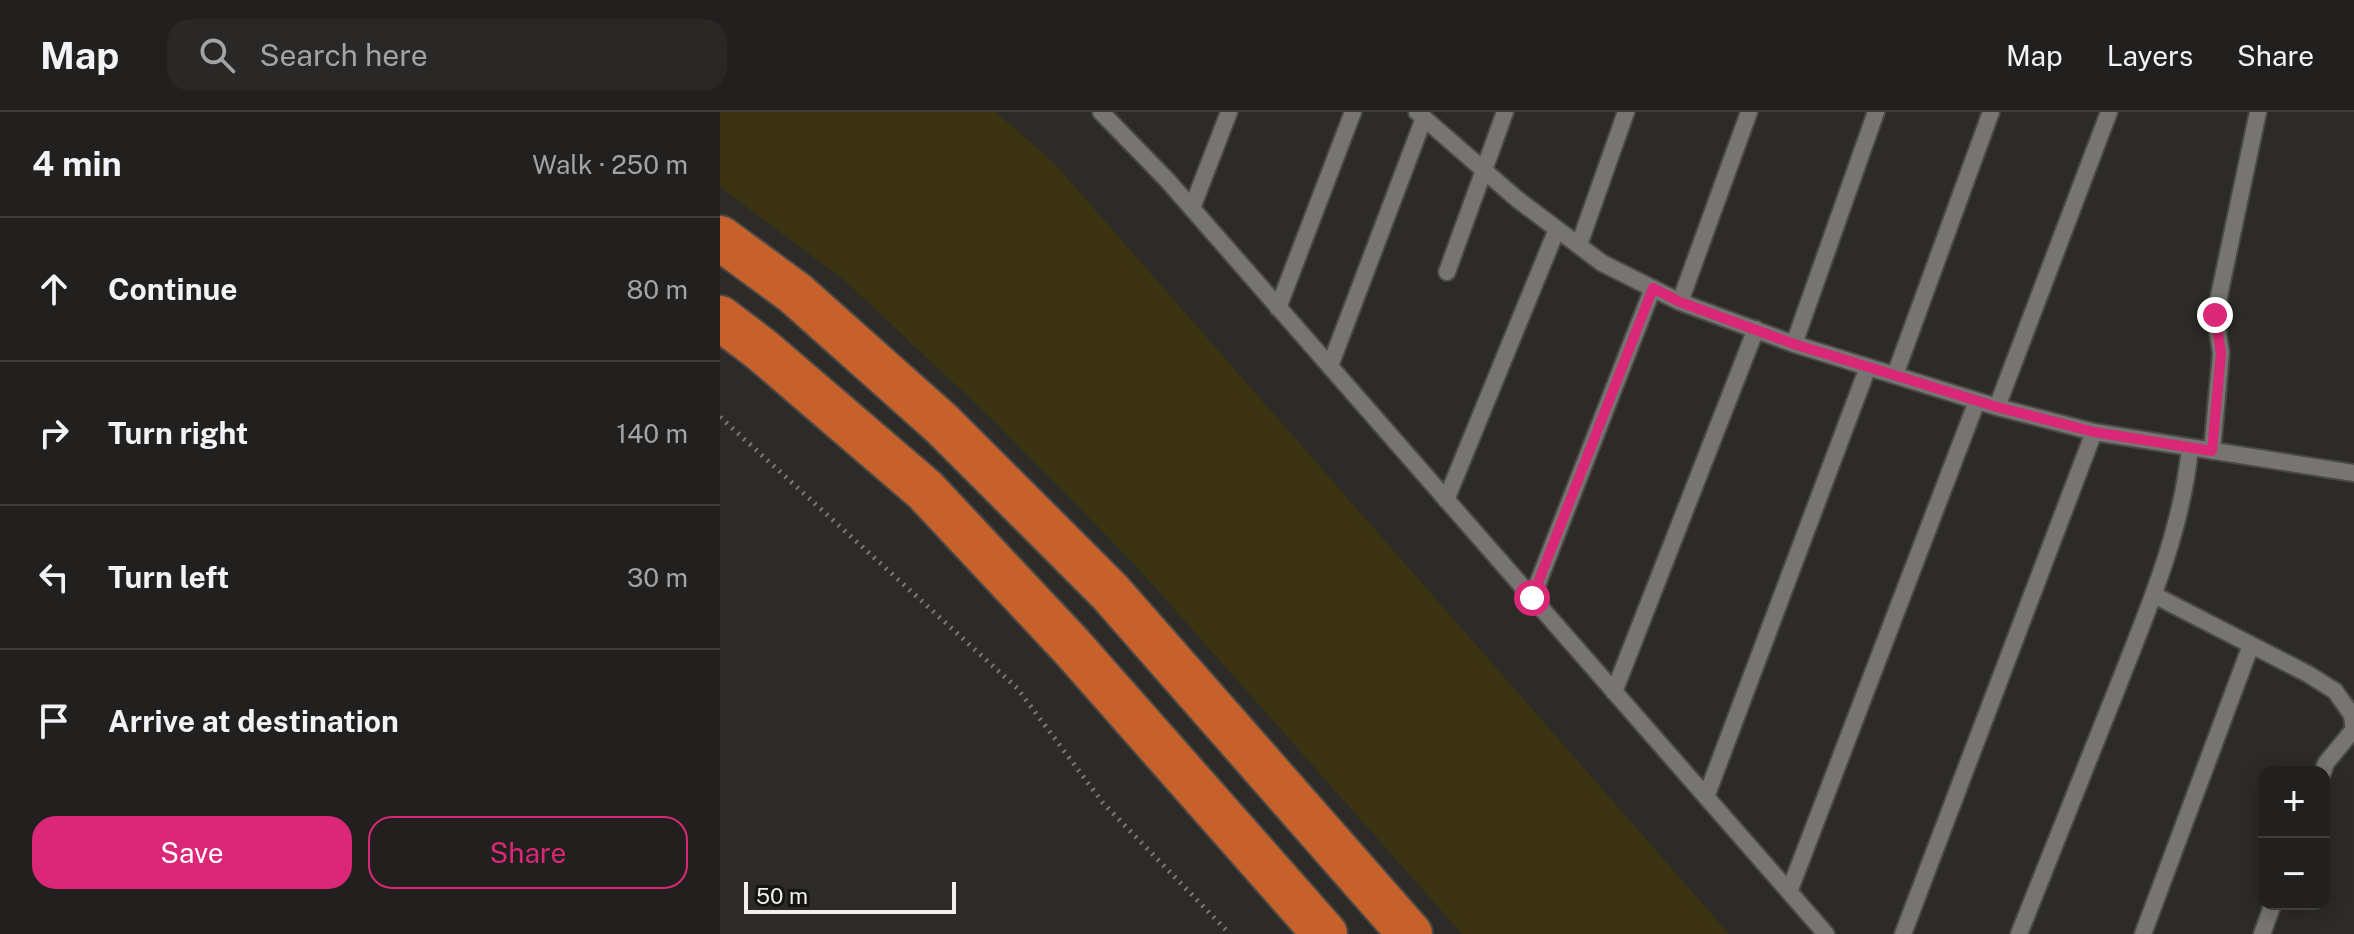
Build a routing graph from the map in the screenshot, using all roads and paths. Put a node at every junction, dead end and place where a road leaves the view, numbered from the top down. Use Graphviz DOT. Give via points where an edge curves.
graph roads {
  1 [pos="1229,112"];
  2 [pos="1353,112"];
  3 [pos="1505,112"];
  4 [pos="1626,112"];
  5 [pos="1749,112"];
  6 [pos="1876,112"];
  7 [pos="1991,112"];
  8 [pos="2109,112"];
  9 [pos="2258,112"];
  10 [pos="1107,115"];
  11 [pos="1420,115"];
  12 [pos="1485,171"];
  13 [pos="1192,208"];
  14 [pos="1557,229"];
  15 [pos="720,238"];
  16 [pos="1579,245"];
  17 [pos="1447,272"];
  18 [pos="1653,288"];
  19 [pos="1680,302"];
  20 [pos="1278,308"];
  21 [pos="720,318"];
  22 [pos="1756,329"];
  23 [pos="1794,344"];
  24 [pos="1330,366"];
  25 [pos="1868,367"];
  26 [pos="1895,375"];
  27 [pos="1977,401"];
  28 [pos="1997,407"];
  29 [pos="720,417"];
  30 [pos="2094,432"];
  31 [pos="2190,447"];
  32 [pos="2212,451"];
  33 [pos="2354,473"];
  34 [pos="1446,500"];
  35 [pos="2154,595"];
  36 [pos="1532,598"];
  37 [pos="2251,645"];
  38 [pos="1614,692"];
  39 [pos="2354,730"];
  40 [pos="2325,766"];
  41 [pos="1706,797"];
  42 [pos="1789,892"];
  43 [pos="2271,910"];
  44 [pos="1230,934"];
  45 [pos="1325,934"];
  46 [pos="1410,934"];
  47 [pos="1826,934"];
  48 [pos="1903,934"];
  49 [pos="2019,934"];
  50 [pos="2143,934"];
  51 [pos="2262,934"];
  1 -- 13 [label="lane"];
  2 -- 20 [label="lane"];
  3 -- 12 [label="lane"];
  4 -- 16 [label="lane"];
  5 -- 19 [label="lane"];
  6 -- 23 [label="lane"];
  7 -- 26 [label="lane"];
  8 -- 28 [label="lane"];
  9 -- 32 [label="lane" via="2215,315 2221,353"];
  10 -- 13 [label="lane"];
  11 -- 12 [label="lane"];
  11 -- 24 [label="lane"];
  12 -- 14 [label="lane"];
  12 -- 17 [label="lane"];
  13 -- 20 [label="lane"];
  14 -- 16 [label="lane"];
  14 -- 34 [label="lane"];
  15 -- 46 [label="highway" via="795,293 942,424 1110,592"];
  16 -- 18 [label="lane" via="1602,263"];
  18 -- 19 [label="lane"];
  18 -- 36 [label="lane"];
  19 -- 22 [label="lane"];
  20 -- 24 [label="lane"];
  21 -- 45 [label="highway" via="925,490 1072,647"];
  22 -- 23 [label="lane"];
  22 -- 38 [label="lane"];
  23 -- 25 [label="lane"];
  24 -- 34 [label="lane"];
  25 -- 26 [label="lane"];
  25 -- 41 [label="lane"];
  26 -- 27 [label="lane"];
  27 -- 28 [label="lane"];
  27 -- 42 [label="lane"];
  28 -- 30 [label="lane"];
  29 -- 44 [label="path" via="1017,688 1103,803"];
  30 -- 31 [label="lane"];
  30 -- 48 [label="lane"];
  31 -- 32 [label="lane"];
  31 -- 35 [label="lane" via="2178,517"];
  32 -- 33 [label="lane"];
  34 -- 36 [label="lane"];
  35 -- 37 [label="lane"];
  35 -- 49 [label="lane"];
  36 -- 38 [label="lane"];
  37 -- 39 [label="lane" via="2335,691 2352,715"];
  37 -- 50 [label="lane"];
  38 -- 41 [label="lane"];
  39 -- 40 [label="lane"];
  41 -- 42 [label="lane"];
  42 -- 47 [label="lane"];
  43 -- 51 [label="lane"];
}
